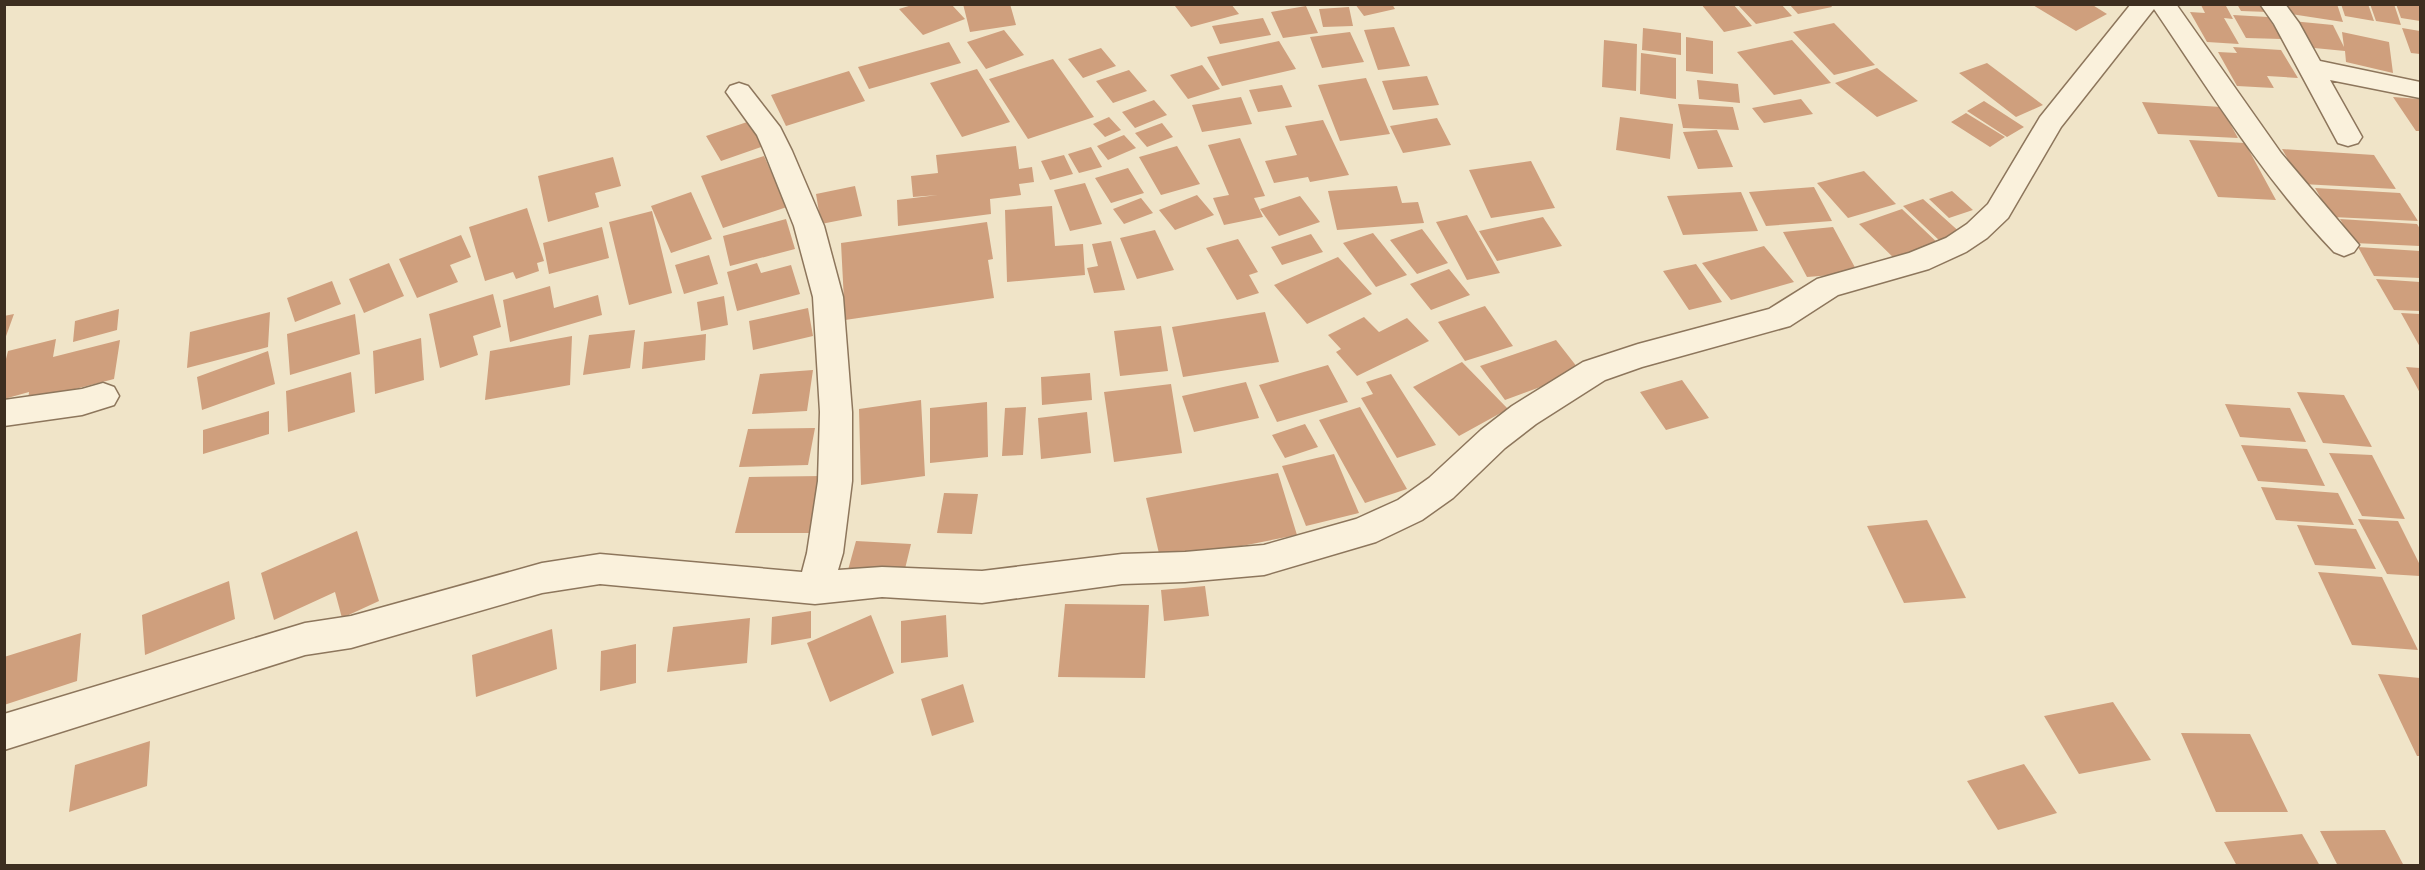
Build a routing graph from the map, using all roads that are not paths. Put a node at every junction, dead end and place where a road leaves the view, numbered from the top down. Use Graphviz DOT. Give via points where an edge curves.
graph roads {
  1 [pos="2145,4"];
  2 [pos="2163,4"];
  3 [pos="2272,4"];
  4 [pos="2310,67"];
  5 [pos="2421,90"];
  6 [pos="739,92"];
  7 [pos="2348,137"];
  8 [pos="2344,245"];
  9 [pos="103,396"];
  10 [pos="4,413"];
  11 [pos="815,588"];
  12 [pos="4,732"];
  1 -- 11 [label="street" via="2050,123 1998,211 1970,236 1918,261 1828,287 1779,318 1594,371 1524,415 1441,488 1384,524 1264,560 1122,569 982,587 882,582"];
  2 -- 8 [label="street" via="2286,180"];
  3 -- 4 [label="street"];
  4 -- 5 [label="street"];
  4 -- 7 [label="street"];
  6 -- 11 [label="street" via="770,133 778,151 809,226 828,297 836,412 835,481 825,553"];
  9 -- 10 [label="street"];
  11 -- 12 [label="street" via="600,569 542,578 351,632 305,639"];
}
